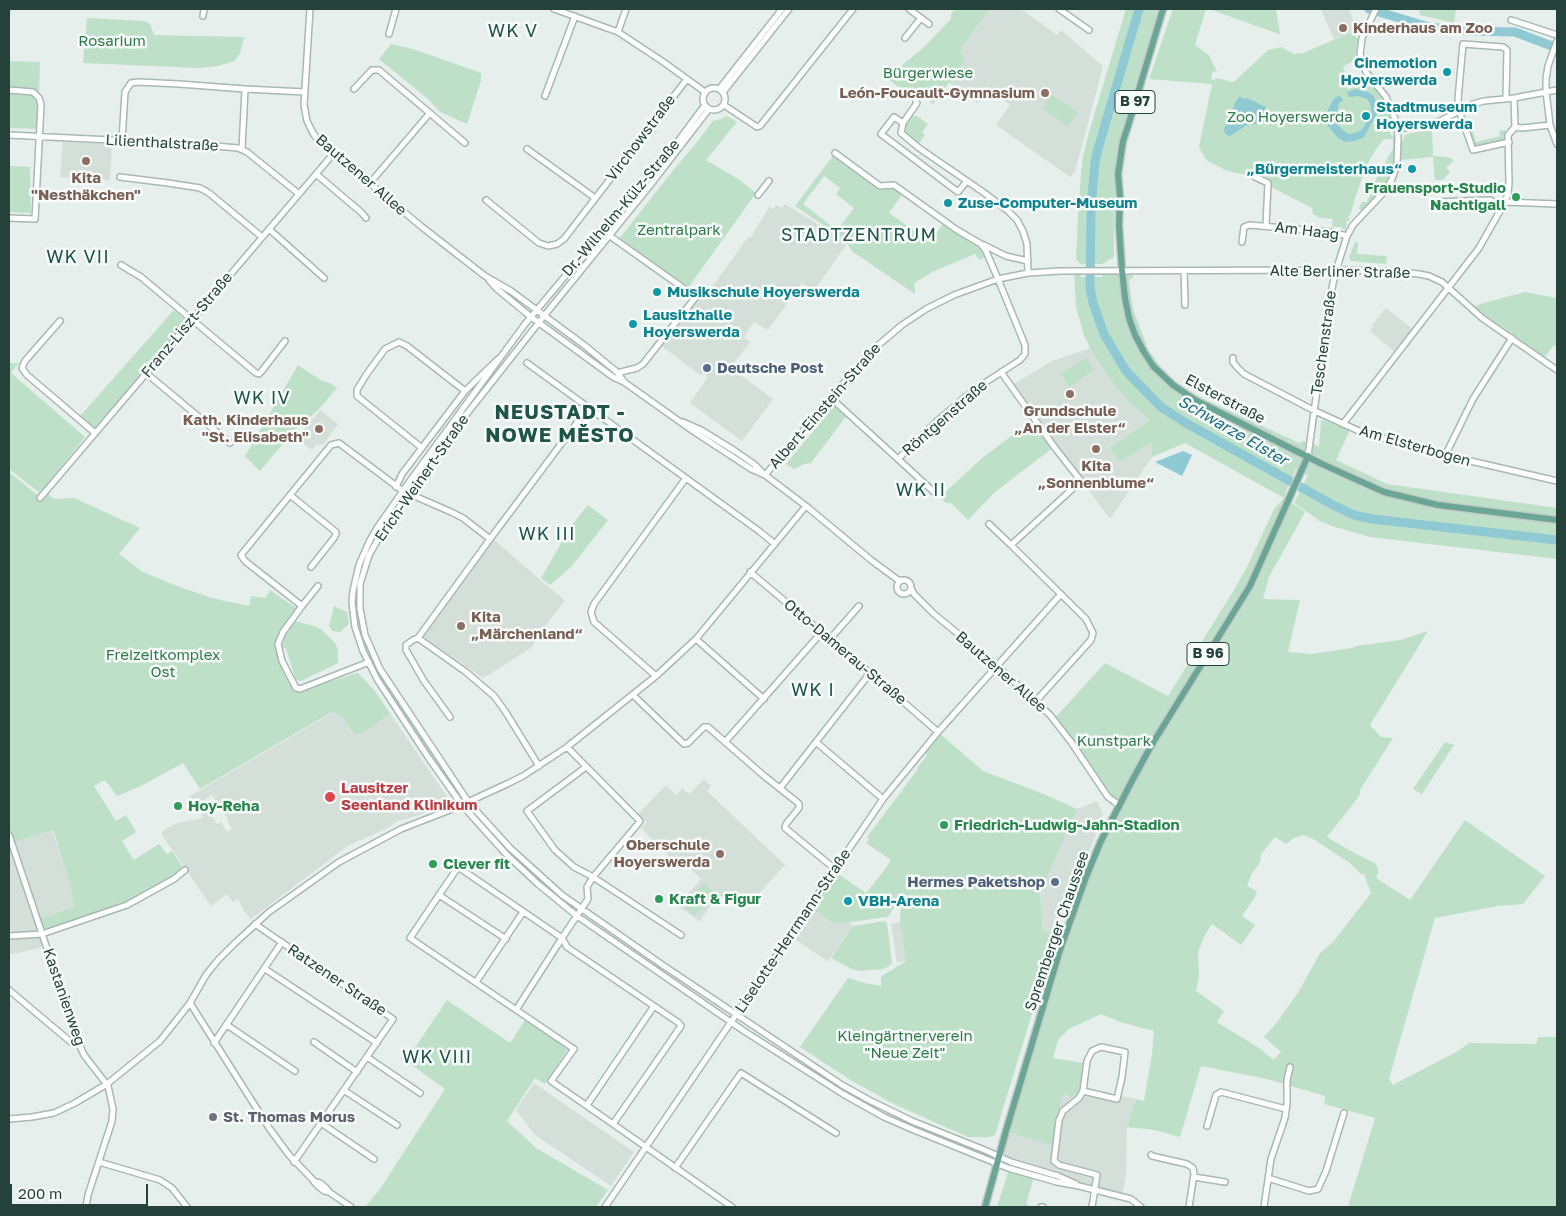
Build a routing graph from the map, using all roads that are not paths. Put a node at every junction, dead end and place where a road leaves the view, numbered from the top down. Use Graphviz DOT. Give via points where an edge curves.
graph roads {
  1 [pos="204,9"];
  2 [pos="310,9"];
  3 [pos="396,9"];
  4 [pos="554,9"];
  5 [pos="626,9"];
  6 [pos="782,9"];
  7 [pos="789,9"];
  8 [pos="853,9"];
  9 [pos="909,9"];
  10 [pos="1059,9"];
  11 [pos="1164,9"];
  12 [pos="1376,9"];
  13 [pos="203,16"];
  14 [pos="575,16"];
  15 [pos="921,18"];
  16 [pos="1511,20"];
  17 [pos="929,24"];
  18 [pos="1089,30"];
  19 [pos="618,32"];
  20 [pos="388,34"];
  21 [pos="1557,35"];
  22 [pos="905,38"];
  23 [pos="1556,45"];
  24 [pos="687,79"];
  25 [pos="245,89"];
  26 [pos="354,89"];
  27 [pos="9,90"];
  28 [pos="722,90"];
  29 [pos="1557,90"];
  30 [pos="1546,91"];
  31 [pos="305,92"];
  32 [pos="705,92"];
  33 [pos="545,96"];
  34 [pos="1506,98"];
  35 [pos="1514,98"];
  36 [pos="916,101"];
  37 [pos="724,106"];
  38 [pos="707,107"];
  39 [pos="1460,111"];
  40 [pos="429,114"];
  41 [pos="902,123"];
  42 [pos="1550,125"];
  43 [pos="1515,127"];
  44 [pos="1398,129"];
  45 [pos="9,136"];
  46 [pos="40,137"];
  47 [pos="122,141"];
  48 [pos="1509,142"];
  49 [pos="465,143"];
  50 [pos="1557,144"];
  51 [pos="242,149"];
  52 [pos="528,149"];
  53 [pos="334,153"];
  54 [pos="835,153"];
  55 [pos="316,174"];
  56 [pos="1255,176"];
  57 [pos="120,177"];
  58 [pos="769,181"];
  59 [pos="967,181"];
  60 [pos="370,183"];
  61 [pos="299,194"];
  62 [pos="758,195"];
  63 [pos="595,198"];
  64 [pos="486,200"];
  65 [pos="1436,202"];
  66 [pos="1504,204"];
  67 [pos="1557,204"];
  68 [pos="9,218"];
  69 [pos="366,218"];
  70 [pos="1266,226"];
  71 [pos="269,229"];
  72 [pos="610,236"];
  73 [pos="1347,236"];
  74 [pos="262,237"];
  75 [pos="1242,242"];
  76 [pos="981,244"];
  77 [pos="1028,261"];
  78 [pos="121,266"];
  79 [pos="1122,270"];
  80 [pos="1336,270"];
  81 [pos="1184,271"];
  82 [pos="1028,273"];
  83 [pos="485,276"];
  84 [pos="324,278"];
  85 [pos="998,279"];
  86 [pos="1449,288"];
  87 [pos="1185,305"];
  88 [pos="536,310"];
  89 [pos="544,316"];
  90 [pos="531,317"];
  91 [pos="192,320"];
  92 [pos="60,321"];
  93 [pos="539,323"];
  94 [pos="1512,338"];
  95 [pos="286,341"];
  96 [pos="504,354"];
  97 [pos="1233,358"];
  98 [pos="527,363"];
  99 [pos="1557,370"];
  100 [pos="621,372"];
  101 [pos="1001,372"];
  102 [pos="146,373"];
  103 [pos="624,382"];
  104 [pos="465,391"];
  105 [pos="830,398"];
  106 [pos="588,408"];
  107 [pos="1315,411"];
  108 [pos="1343,424"];
  109 [pos="95,433"];
  110 [pos="230,443"];
  111 [pos="422,448"];
  112 [pos="1308,456"];
  113 [pos="1445,456"];
  114 [pos="898,459"];
  115 [pos="765,475"];
  116 [pos="686,478"];
  117 [pos="1557,481"];
  118 [pos="396,487"];
  119 [pos="405,493"];
  120 [pos="935,493"];
  121 [pos="290,495"];
  122 [pos="40,498"];
  123 [pos="806,506"];
  124 [pos="1557,520"];
  125 [pos="989,524"];
  126 [pos="490,539"];
  127 [pos="775,544"];
  128 [pos="1011,545"];
  129 [pos="311,567"];
  130 [pos="750,572"];
  131 [pos="899,582"];
  132 [pos="318,586"];
  133 [pos="911,588"];
  134 [pos="906,594"];
  135 [pos="1061,594"];
  136 [pos="302,606"];
  137 [pos="859,606"];
  138 [pos="934,614"];
  139 [pos="822,632"];
  140 [pos="418,638"];
  141 [pos="696,639"];
  142 [pos="830,639"];
  143 [pos="375,659"];
  144 [pos="368,662"];
  145 [pos="996,665"];
  146 [pos="870,673"];
  147 [pos="656,676"];
  148 [pos="633,695"];
  149 [pos="764,699"];
  150 [pos="1036,701"];
  151 [pos="450,717"];
  152 [pos="938,732"];
  153 [pos="725,742"];
  154 [pos="816,742"];
  155 [pos="567,747"];
  156 [pos="539,766"];
  157 [pos="586,767"];
  158 [pos="780,788"];
  159 [pos="883,799"];
  160 [pos="469,803"];
  161 [pos="1119,805"];
  162 [pos="462,806"];
  163 [pos="9,835"];
  164 [pos="835,869"];
  165 [pos="186,870"];
  166 [pos="593,877"];
  167 [pos="439,895"];
  168 [pos="582,910"];
  169 [pos="523,912"];
  170 [pos="577,916"];
  171 [pos="255,924"];
  172 [pos="42,934"];
  173 [pos="681,935"];
  174 [pos="9,936"];
  175 [pos="562,938"];
  176 [pos="506,939"];
  177 [pos="282,942"];
  178 [pos="265,969"];
  179 [pos="476,982"];
  180 [pos="9,990"];
  181 [pos="190,1003"];
  182 [pos="654,1006"];
  183 [pos="516,1010"];
  184 [pos="737,1014"];
  185 [pos="731,1022"];
  186 [pos="227,1025"];
  187 [pos="314,1042"];
  188 [pos="214,1043"];
  189 [pos="377,1043"];
  190 [pos="79,1044"];
  191 [pos="368,1057"];
  192 [pos="1290,1066"];
  193 [pos="295,1071"];
  194 [pos="357,1072"];
  195 [pos="107,1084"];
  196 [pos="344,1091"];
  197 [pos="1083,1091"];
  198 [pos="420,1093"];
  199 [pos="587,1105"];
  200 [pos="1286,1109"];
  201 [pos="1344,1113"];
  202 [pos="10,1117"];
  203 [pos="321,1123"];
  204 [pos="613,1124"];
  205 [pos="397,1125"];
  206 [pos="1207,1126"];
  207 [pos="836,1132"];
  208 [pos="646,1147"];
  209 [pos="1151,1155"];
  210 [pos="998,1156"];
  211 [pos="374,1160"];
  212 [pos="100,1162"];
  213 [pos="294,1162"];
  214 [pos="996,1164"];
  215 [pos="675,1168"];
  216 [pos="1194,1177"];
  217 [pos="1268,1178"];
  218 [pos="1225,1182"];
  219 [pos="1079,1186"];
  220 [pos="1094,1190"];
  221 [pos="86,1207"];
  222 [pos="187,1207"];
  223 [pos="351,1207"];
  224 [pos="605,1207"];
  225 [pos="732,1207"];
  226 [pos="985,1207"];
  227 [pos="1092,1207"];
  228 [pos="1141,1207"];
  229 [pos="1188,1207"];
  230 [pos="1264,1207"];
  1 -- 13 [label="street"];
  2 -- 31 [label="street, Bautzener Allee"];
  3 -- 20 [label="street"];
  4 -- 14 [label="street"];
  5 -- 19 [label="street"];
  6 -- 28 [label="street"];
  7 -- 28 [label="street"];
  8 -- 37 [label="street" via="760,126"];
  9 -- 15 [label="street"];
  10 -- 18 [label="street"];
  11 -- 79 [label="main road, Elsterstraße / B 97" via="1120,156"];
  12 -- 44 [label="street" via="1361,41 1361,62 1386,97"];
  14 -- 19 [label="street"];
  14 -- 33 [label="street"];
  15 -- 17 [label="street"];
  15 -- 22 [label="street"];
  16 -- 21 [label="street"];
  19 -- 24 [label="street"];
  23 -- 30 [label="street" via="1546,74"];
  24 -- 32 [label="street"];
  24 -- 63 [label="street, Virchowstraße"];
  25 -- 31 [label="street"];
  25 -- 47 [label="street" via="131,83 125,92"];
  25 -- 51 [label="street"];
  26 -- 40 [label="street" via="370,71 376,69"];
  27 -- 46 [label="street" via="36,93 42,105"];
  28 -- 32 [label="street" via="712,87"];
  28 -- 37 [label="street" via="726,98"];
  29 -- 30 [label="street"];
  30 -- 35 [label="street"];
  30 -- 42 [label="street"];
  31 -- 53 [label="street, Bautzener Allee" via="309,127 317,139"];
  32 -- 38 [label="street" via="703,98"];
  34 -- 35 [label="street"];
  34 -- 39 [label="street" via="1481,101"];
  34 -- 39 [label="street" via="1507,50 1463,44 1458,92"];
  35 -- 43 [label="street"];
  36 -- 41 [label="street"];
  37 -- 38 [label="street" via="717,110"];
  38 -- 72 [label="street, Dr.-Wilhelm-Külz-Straße"];
  38 -- 88 [label="street, Dr.-Wilhelm-Külz-Straße"];
  39 -- 44 [label="street" via="1433,124"];
  39 -- 48 [label="street" via="1473,150"];
  40 -- 49 [label="street"];
  40 -- 60 [label="street"];
  41 -- 59 [label="street" via="901,133"];
  41 -- 59 [label="street" via="894,117 881,134 958,192"];
  42 -- 43 [label="street"];
  42 -- 50 [label="street"];
  43 -- 48 [label="street" via="1508,136"];
  44 -- 73 [label="street, Teschenstraße" via="1397,165 1392,179 1382,196 1355,222"];
  45 -- 46 [label="street, Lilienthalstraße"];
  46 -- 47 [label="street, Lilienthalstraße"];
  46 -- 68 [label="street" via="36,219"];
  47 -- 51 [label="street, Lilienthalstraße"];
  48 -- 66 [label="street" via="1509,183"];
  51 -- 61 [label="street"];
  52 -- 63 [label="street"];
  53 -- 55 [label="street, Franz-Liszt-Straße"];
  53 -- 60 [label="street, Bautzener Allee"];
  54 -- 76 [label="street" via="880,186 894,185"];
  55 -- 61 [label="street, Franz-Liszt-Straße"];
  55 -- 69 [label="street"];
  56 -- 70 [label="street, Am Haag" via="1268,183"];
  57 -- 74 [label="street" via="200,188"];
  58 -- 62 [label="street"];
  59 -- 77 [label="street" via="1007,210 1022,227"];
  60 -- 83 [label="street, Bautzener Allee"];
  61 -- 71 [label="street, Franz-Liszt-Straße"];
  63 -- 64 [label="street, Virchowstraße" via="564,239 548,246 539,243"];
  65 -- 66 [label="street" via="1490,200"];
  66 -- 67 [label="street"];
  66 -- 86 [label="street" via="1482,244"];
  70 -- 73 [label="street, Am Haag"];
  70 -- 75 [label="street, Am Haag" via="1246,225"];
  71 -- 74 [label="street, Franz-Liszt-Straße"];
  71 -- 84 [label="street"];
  72 -- 89 [label="street, Dr.-Wilhelm-Külz-Straße"];
  72 -- 100 [label="street" via="695,298 644,364"];
  73 -- 80 [label="street, Teschenstraße"];
  74 -- 91 [label="street, Franz-Liszt-Straße"];
  76 -- 77 [label="street" via="1006,256"];
  76 -- 85 [label="street"];
  77 -- 82 [label="street"];
  78 -- 91 [label="street" via="141,277"];
  79 -- 81 [label="street, Alte Berliner Straße"];
  79 -- 82 [label="street, Albert-Einstein-Straße"];
  79 -- 112 [label="main road, Elsterstraße / B 97" via="1129,318 1144,352 1160,373 1195,400"];
  80 -- 81 [label="street, Alte Berliner Straße"];
  80 -- 86 [label="street, Alte Berliner Straße" via="1389,270 1419,274 1435,278"];
  80 -- 107 [label="street, Teschenstraße"];
  81 -- 87 [label="street"];
  82 -- 85 [label="street, Albert-Einstein-Straße"];
  83 -- 88 [label="street, Bautzener Allee"];
  83 -- 90 [label="street, Bautzener Allee"];
  85 -- 101 [label="street, Röntgenstraße" via="1026,350 1020,360"];
  85 -- 105 [label="street, Albert-Einstein-Straße" via="942,300 902,325 869,353"];
  86 -- 94 [label="street, Alte Berliner Straße" via="1468,307"];
  86 -- 108 [label="street"];
  88 -- 89 [label="street, Bautzener Allee"];
  88 -- 90 [label="street, Erich-Weinert-Straße"];
  89 -- 93 [label="street, Erich-Weinert-Straße"];
  89 -- 103 [label="street, Bautzener Allee" via="617,372"];
  90 -- 93 [label="street, Bautzener Allee"];
  90 -- 96 [label="street, Erich-Weinert-Straße"];
  91 -- 95 [label="street" via="259,374"];
  91 -- 102 [label="street, Franz-Liszt-Straße"];
  92 -- 109 [label="street" via="22,368"];
  93 -- 103 [label="street, Bautzener Allee"];
  93 -- 119 [label="street, Erich-Weinert-Straße"];
  94 -- 99 [label="street, Alte Berliner Straße"];
  94 -- 113 [label="street" via="1473,399"];
  96 -- 104 [label="street, Erich-Weinert-Straße"];
  96 -- 119 [label="street, Erich-Weinert-Straße"];
  97 -- 107 [label="street, Am Elsterbogen" via="1244,374"];
  98 -- 106 [label="street"];
  101 -- 114 [label="street, Röntgenstraße" via="952,409"];
  101 -- 128 [label="street" via="1080,480"];
  102 -- 109 [label="street, Franz-Liszt-Straße"];
  102 -- 110 [label="street"];
  103 -- 115 [label="street, Bautzener Allee" via="751,469"];
  104 -- 111 [label="street, Erich-Weinert-Straße"];
  104 -- 111 [label="street" via="407,346 399,342 385,349 359,384 358,396"];
  105 -- 114 [label="street, Röntgenstraße"];
  105 -- 115 [label="street, Albert-Einstein-Straße"];
  106 -- 116 [label="street"];
  106 -- 126 [label="street"];
  107 -- 108 [label="street, Am Elsterbogen"];
  107 -- 112 [label="street, Teschenstraße"];
  108 -- 113 [label="street, Am Elsterbogen" via="1377,438"];
  109 -- 122 [label="street, Franz-Liszt-Straße"];
  111 -- 118 [label="street, Erich-Weinert-Straße"];
  112 -- 124 [label="main road, Elsterstraße" via="1368,485 1404,498"];
  112 -- 161 [label="main road, Spremberger Chaussee / B 96" via="1250,586 1159,733"];
  113 -- 117 [label="street, Am Elsterbogen"];
  114 -- 120 [label="street, Röntgenstraße"];
  115 -- 123 [label="street, Bautzener Allee"];
  116 -- 127 [label="street"];
  116 -- 147 [label="street" via="591,612 594,622"];
  118 -- 119 [label="street"];
  118 -- 121 [label="street" via="337,443 331,445"];
  119 -- 126 [label="street" via="451,512"];
  119 -- 143 [label="street, Erich-Weinert-Straße" via="369,555 361,579 361,623"];
  119 -- 144 [label="street, Erich-Weinert-Straße" via="369,542 354,580 355,627"];
  121 -- 129 [label="street" via="336,532"];
  121 -- 136 [label="street" via="241,555"];
  123 -- 127 [label="street"];
  123 -- 131 [label="street, Bautzener Allee"];
  125 -- 128 [label="street"];
  126 -- 140 [label="street"];
  127 -- 130 [label="street"];
  128 -- 135 [label="street"];
  130 -- 139 [label="street, Otto-Damerau-Straße"];
  130 -- 141 [label="street"];
  131 -- 133 [label="street, Bautzener Allee" via="906,580"];
  131 -- 134 [label="street, Bautzener Allee" via="899,592"];
  132 -- 136 [label="street"];
  133 -- 134 [label="street"];
  133 -- 138 [label="street, Bautzener Allee"];
  134 -- 138 [label="street, Bautzener Allee"];
  135 -- 145 [label="street, Liselotte-Herrmann-Straße"];
  135 -- 150 [label="street" via="1086,619 1094,633"];
  136 -- 144 [label="street" via="278,644 282,661 296,688"];
  137 -- 142 [label="street"];
  138 -- 145 [label="street, Bautzener Allee"];
  139 -- 142 [label="street, Otto-Damerau-Straße"];
  139 -- 149 [label="street"];
  140 -- 151 [label="street" via="407,644 406,650"];
  140 -- 156 [label="street" via="494,696"];
  141 -- 147 [label="street"];
  141 -- 149 [label="street"];
  142 -- 146 [label="street, Otto-Damerau-Straße"];
  143 -- 144 [label="street"];
  143 -- 160 [label="street, Erich-Weinert-Straße"];
  144 -- 162 [label="street, Erich-Weinert-Straße"];
  145 -- 150 [label="street, Bautzener Allee"];
  145 -- 152 [label="street, Liselotte-Herrmann-Straße"];
  146 -- 152 [label="street, Otto-Damerau-Straße"];
  146 -- 154 [label="street"];
  147 -- 148 [label="street"];
  148 -- 153 [label="street" via="684,744 706,727"];
  148 -- 155 [label="street"];
  149 -- 153 [label="street"];
  150 -- 161 [label="street, Bautzener Allee" via="1071,742 1108,797"];
  152 -- 159 [label="street, Liselotte-Herrmann-Straße"];
  153 -- 158 [label="street"];
  154 -- 158 [label="street"];
  154 -- 159 [label="street"];
  155 -- 156 [label="street"];
  155 -- 157 [label="street"];
  156 -- 160 [label="street"];
  157 -- 166 [label="street" via="640,821"];
  157 -- 166 [label="street" via="527,811 555,850 574,867"];
  158 -- 164 [label="street" via="799,804 785,828"];
  159 -- 164 [label="street, Liselotte-Herrmann-Straße"];
  160 -- 162 [label="street"];
  160 -- 168 [label="street, Erich-Weinert-Straße" via="517,854"];
  161 -- 210 [label="main road, Spremberger Chaussee / B 96" via="1097,850 1066,932"];
  162 -- 170 [label="street, Erich-Weinert-Straße" via="506,854"];
  162 -- 171 [label="street" via="401,829 342,860"];
  163 -- 172 [label="street, Kastanienweg"];
  164 -- 184 [label="street, Liselotte-Herrmann-Straße"];
  165 -- 172 [label="street, Kastanienweg" via="127,905"];
  166 -- 168 [label="street" via="587,887 588,899"];
  166 -- 173 [label="street"];
  167 -- 169 [label="street" via="458,867"];
  167 -- 176 [label="street"];
  167 -- 179 [label="street" via="410,938"];
  168 -- 170 [label="street"];
  168 -- 184 [label="street, Erich-Weinert-Straße"];
  169 -- 175 [label="street"];
  169 -- 176 [label="street"];
  170 -- 175 [label="street"];
  170 -- 185 [label="street, Erich-Weinert-Straße"];
  171 -- 177 [label="street, Ratzener Straße"];
  171 -- 181 [label="street" via="218,960"];
  172 -- 174 [label="street"];
  172 -- 190 [label="street, Kastanienweg"];
  175 -- 182 [label="street" via="570,950"];
  175 -- 183 [label="street"];
  176 -- 179 [label="street"];
  177 -- 178 [label="street, Ratzener Straße"];
  177 -- 189 [label="street, Ratzener Straße" via="393,1019"];
  178 -- 186 [label="street, Ratzener Straße"];
  178 -- 189 [label="street, Ratzener Straße"];
  179 -- 183 [label="street"];
  180 -- 190 [label="street" via="72,1043"];
  181 -- 188 [label="street"];
  181 -- 195 [label="street" via="156,1044"];
  182 -- 199 [label="street"];
  182 -- 204 [label="street" via="680,1023 680,1030"];
  183 -- 199 [label="street" via="574,1049 550,1081"];
  184 -- 185 [label="street, Liselotte-Herrmann-Straße"];
  184 -- 210 [label="street, Erich-Weinert-Straße" via="869,1100 927,1128"];
  185 -- 208 [label="street, Liselotte-Herrmann-Straße"];
  185 -- 214 [label="street, Erich-Weinert-Straße" via="842,1094 884,1117"];
  186 -- 188 [label="street, Ratzener Straße"];
  186 -- 193 [label="street"];
  187 -- 194 [label="street"];
  188 -- 213 [label="street"];
  189 -- 191 [label="street, Ratzener Straße"];
  190 -- 195 [label="street, Kastanienweg"];
  191 -- 194 [label="street, Ratzener Straße"];
  191 -- 198 [label="street"];
  192 -- 200 [label="street"];
  194 -- 196 [label="street, Ratzener Straße"];
  195 -- 202 [label="street" via="54,1113"];
  195 -- 212 [label="street" via="114,1114"];
  196 -- 203 [label="street, Ratzener Straße"];
  196 -- 205 [label="street"];
  197 -- 197 [label="street" via="1117,1099 1124,1052 1101,1047 1092,1051 1088,1056"];
  197 -- 220 [label="street" via="1060,1114 1053,1159 1059,1165 1097,1176"];
  199 -- 204 [label="street"];
  200 -- 206 [label="street" via="1221,1092 1216,1095"];
  200 -- 217 [label="street"];
  201 -- 217 [label="street" via="1318,1189 1309,1191"];
  203 -- 211 [label="street"];
  203 -- 213 [label="street, Ratzener Straße"];
  204 -- 208 [label="street"];
  207 -- 215 [label="street" via="740,1073"];
  208 -- 215 [label="street"];
  208 -- 224 [label="street, Liselotte-Herrmann-Straße"];
  209 -- 216 [label="street" via="1189,1165"];
  210 -- 214 [label="main road, Spremberger Chaussee / B 96"];
  210 -- 219 [label="street, Erich-Weinert-Straße" via="1065,1178"];
  212 -- 221 [label="street"];
  212 -- 222 [label="street" via="160,1180 172,1188"];
  213 -- 223 [label="street" via="314,1181"];
  214 -- 219 [label="street, Erich-Weinert-Straße"];
  214 -- 226 [label="main road, Spremberger Chaussee / B 96"];
  215 -- 225 [label="street"];
  216 -- 218 [label="street"];
  216 -- 229 [label="street"];
  217 -- 230 [label="street"];
  219 -- 220 [label="street"];
  220 -- 227 [label="street"];
  220 -- 228 [label="street" via="1131,1199"];
}
